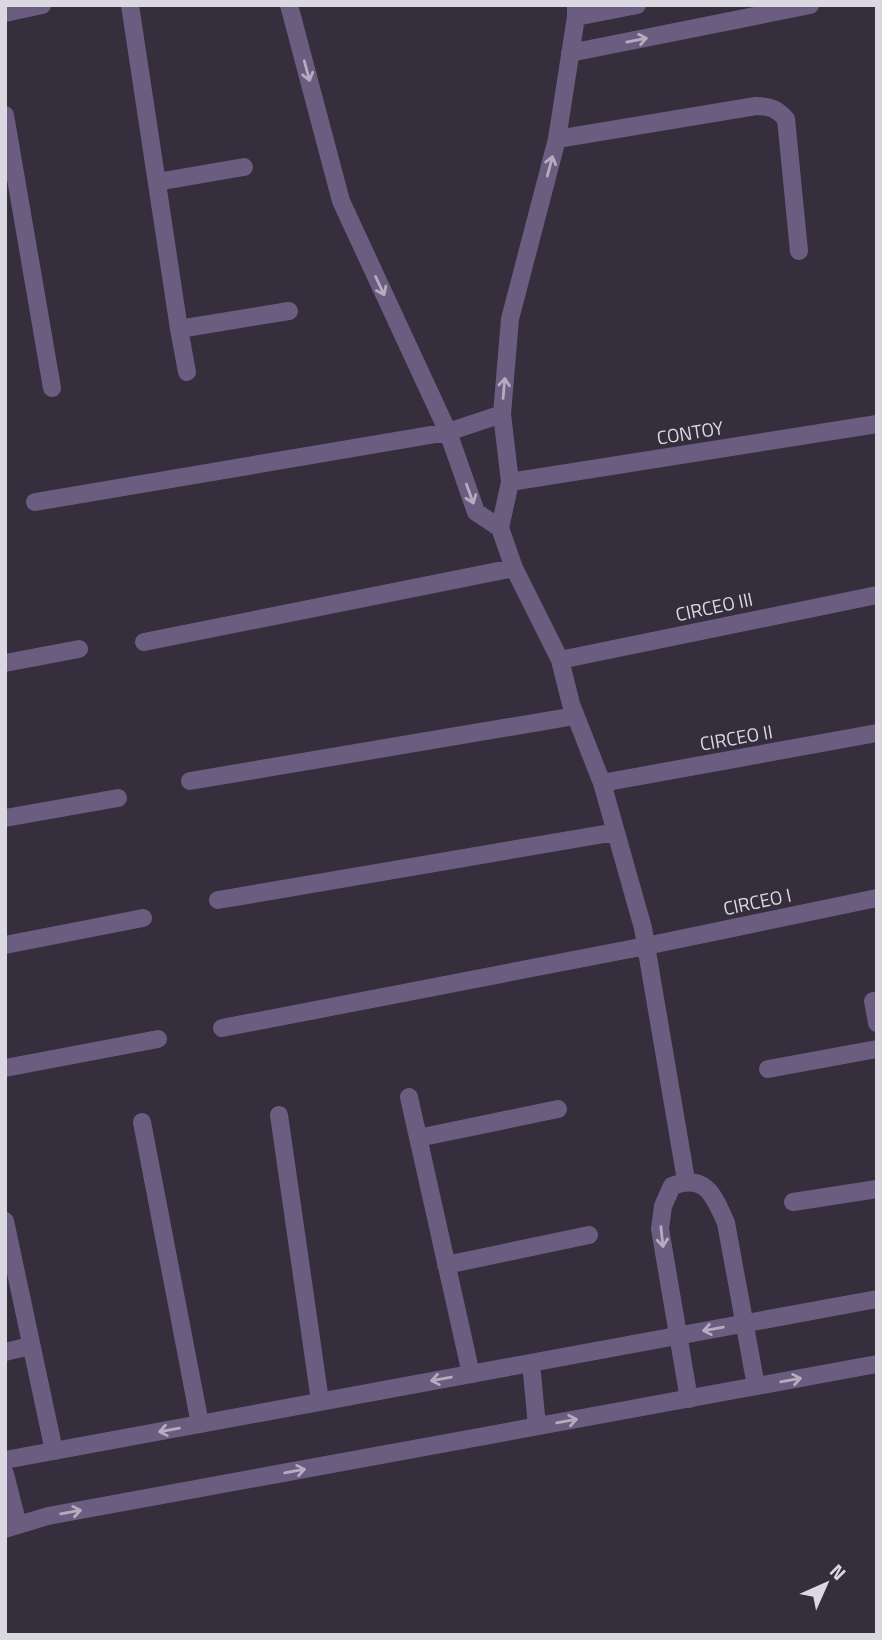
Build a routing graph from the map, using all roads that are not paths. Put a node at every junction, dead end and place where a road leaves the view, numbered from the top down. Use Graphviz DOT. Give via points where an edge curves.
graph roads {
  1 [pos="42,5"];
  2 [pos="130,5"];
  3 [pos="289,5"];
  4 [pos="637,5"];
  5 [pos="810,5"];
  6 [pos="576,11"];
  7 [pos="5,13"];
  8 [pos="570,53"];
  9 [pos="5,115"];
  10 [pos="557,139"];
  11 [pos="244,167"];
  12 [pos="157,182"];
  13 [pos="799,251"];
  14 [pos="289,311"];
  15 [pos="179,329"];
  16 [pos="187,372"];
  17 [pos="52,388"];
  18 [pos="502,414"];
  19 [pos="877,424"];
  20 [pos="448,432"];
  21 [pos="510,482"];
  22 [pos="35,502"];
  23 [pos="500,528"];
  24 [pos="514,568"];
  25 [pos="877,594"];
  26 [pos="144,642"];
  27 [pos="79,649"];
  28 [pos="560,660"];
  29 [pos="5,663"];
  30 [pos="575,716"];
  31 [pos="877,733"];
  32 [pos="190,781"];
  33 [pos="603,783"];
  34 [pos="118,798"];
  35 [pos="5,818"];
  36 [pos="616,832"];
  37 [pos="877,898"];
  38 [pos="218,900"];
  39 [pos="143,918"];
  40 [pos="5,945"];
  41 [pos="646,946"];
  42 [pos="873,1001"];
  43 [pos="877,1023"];
  44 [pos="222,1028"];
  45 [pos="158,1039"];
  46 [pos="877,1049"];
  47 [pos="5,1068"];
  48 [pos="768,1069"];
  49 [pos="409,1097"];
  50 [pos="558,1109"];
  51 [pos="279,1115"];
  52 [pos="142,1122"];
  53 [pos="418,1138"];
  54 [pos="686,1180"];
  55 [pos="877,1189"];
  56 [pos="793,1202"];
  57 [pos="5,1221"];
  58 [pos="589,1234"];
  59 [pos="446,1265"];
  60 [pos="877,1299"];
  61 [pos="744,1324"];
  62 [pos="678,1336"];
  63 [pos="30,1346"];
  64 [pos="5,1352"];
  65 [pos="531,1363"];
  66 [pos="877,1364"];
  67 [pos="471,1374"];
  68 [pos="756,1386"];
  69 [pos="689,1399"];
  70 [pos="320,1401"];
  71 [pos="200,1424"];
  72 [pos="537,1426"];
  73 [pos="54,1451"];
  74 [pos="5,1460"];
  75 [pos="5,1474"];
  76 [pos="12,1527"];
  1 -- 7 [label="street"];
  2 -- 12 [label="street"];
  3 -- 20 [label="street, one-way" via="341,201"];
  4 -- 6 [label="street"];
  8 -- 5 [label="street, one-way"];
  6 -- 8 [label="street"];
  8 -- 10 [label="street"];
  9 -- 17 [label="street"];
  10 -- 13 [label="street" via="769,106 786,119"];
  18 -- 10 [label="street, one-way" via="510,319"];
  11 -- 12 [label="street"];
  12 -- 15 [label="street"];
  14 -- 15 [label="street"];
  15 -- 16 [label="street"];
  18 -- 20 [label="street"];
  18 -- 21 [label="street"];
  19 -- 21 [label="street, CONTOY"];
  20 -- 22 [label="street"];
  20 -- 23 [label="street, one-way" via="476,512"];
  21 -- 23 [label="street"];
  23 -- 24 [label="street"];
  24 -- 26 [label="street"];
  24 -- 28 [label="street"];
  25 -- 28 [label="street, CIRCEO III"];
  27 -- 29 [label="street"];
  28 -- 30 [label="street"];
  30 -- 32 [label="street"];
  30 -- 33 [label="street"];
  31 -- 33 [label="street, CIRCEO II"];
  33 -- 36 [label="street"];
  34 -- 35 [label="street"];
  36 -- 38 [label="street"];
  36 -- 41 [label="street"];
  37 -- 41 [label="street, CIRCEO I"];
  39 -- 40 [label="street"];
  41 -- 44 [label="street, CIRCEO I"];
  41 -- 54 [label="street"];
  42 -- 43 [label="street"];
  45 -- 47 [label="street"];
  46 -- 48 [label="street"];
  49 -- 53 [label="street"];
  50 -- 53 [label="street"];
  51 -- 70 [label="street"];
  52 -- 71 [label="street"];
  53 -- 59 [label="street"];
  54 -- 61 [label="street" via="701,1183 726,1223"];
  54 -- 62 [label="street, one-way" via="672,1186 660,1229"];
  55 -- 56 [label="street"];
  57 -- 63 [label="street"];
  58 -- 59 [label="street"];
  59 -- 67 [label="street"];
  60 -- 61 [label="street"];
  61 -- 62 [label="street, one-way"];
  61 -- 68 [label="street"];
  62 -- 65 [label="street"];
  62 -- 69 [label="street"];
  63 -- 64 [label="street"];
  63 -- 73 [label="street"];
  65 -- 67 [label="street"];
  65 -- 72 [label="street"];
  68 -- 66 [label="street, one-way"];
  67 -- 70 [label="street, one-way"];
  68 -- 69 [label="street"];
  72 -- 69 [label="street, one-way"];
  70 -- 71 [label="street"];
  71 -- 73 [label="street, one-way"];
  76 -- 72 [label="street, one-way" via="61,1514"];
  73 -- 74 [label="street"];
  75 -- 76 [label="street"];
}
